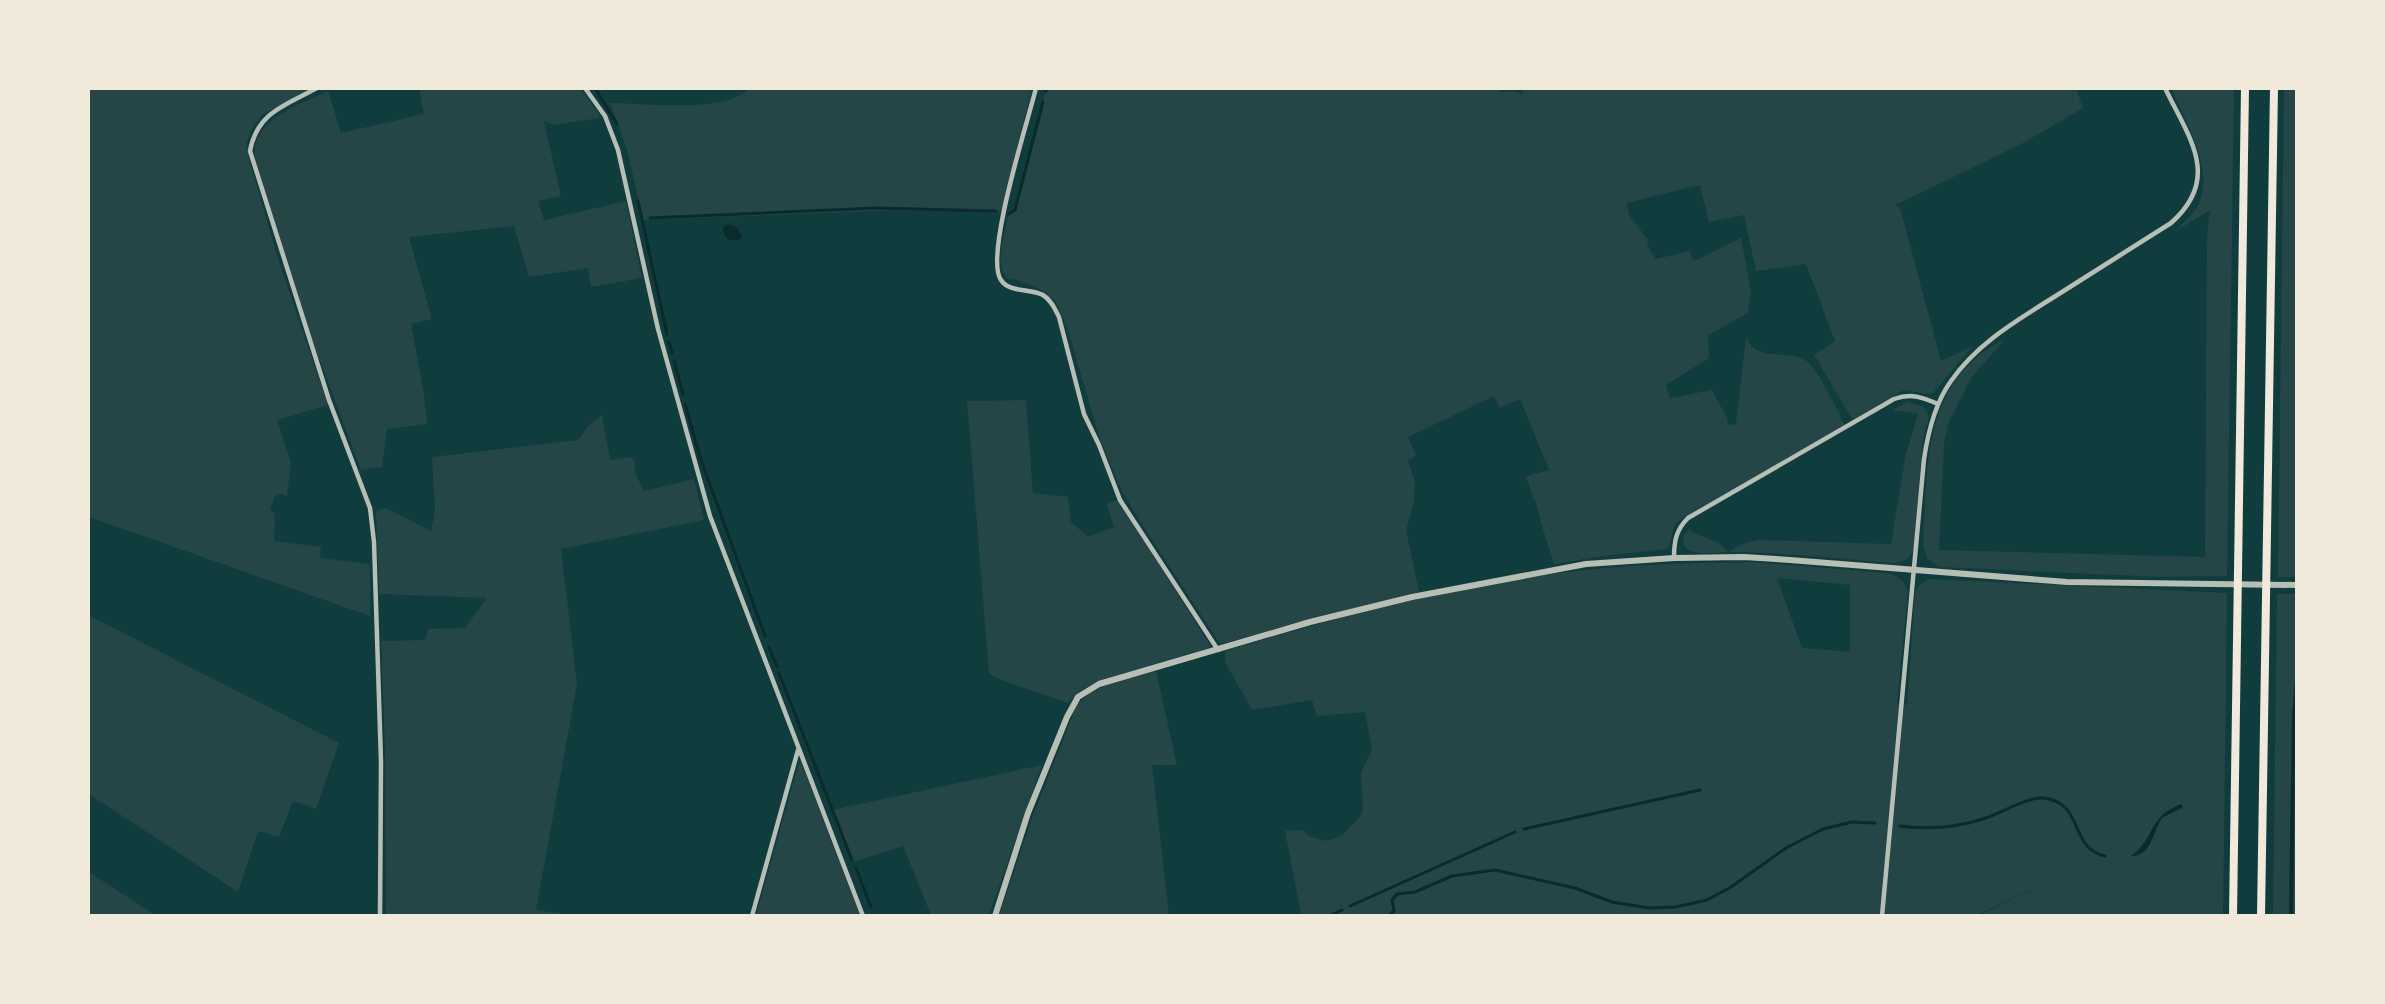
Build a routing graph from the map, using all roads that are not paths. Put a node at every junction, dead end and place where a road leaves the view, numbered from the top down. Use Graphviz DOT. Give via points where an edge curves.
graph roads {
  1 [pos="317,88"];
  2 [pos="585,88"];
  3 [pos="1036,88"];
  4 [pos="2165,88"];
  5 [pos="2245,88"];
  6 [pos="2274,88"];
  7 [pos="1938,404"];
  8 [pos="1674,558"];
  9 [pos="1913,570"];
  10 [pos="2295,585"];
  11 [pos="1218,650"];
  12 [pos="798,750"];
  13 [pos="380,915"];
  14 [pos="752,915"];
  15 [pos="863,915"];
  16 [pos="994,915"];
  17 [pos="1882,915"];
  18 [pos="2233,915"];
  19 [pos="2261,915"];
  1 -- 13 [label="street" via="264,119 250,151 329,400 371,515 380,740"];
  2 -- 12 [label="street" via="605,116 618,150 658,329 710,516"];
  3 -- 11 [label="street" via="1004,210 996,255 998,276 1003,284 1045,296 1053,306 1084,414 1120,500"];
  4 -- 7 [label="street" via="2195,149 2199,167 2190,204 2171,223 1980,347 1949,383"];
  5 -- 18 [label="highway"];
  6 -- 19 [label="highway"];
  7 -- 8 [label="street" via="1906,394 1894,399 1698,512 1680,526"];
  7 -- 9 [label="street" via="1926,447"];
  8 -- 9 [label="street" via="1755,558"];
  8 -- 11 [label="street" via="1586,564 1412,597"];
  9 -- 10 [label="street" via="2067,582"];
  9 -- 17 [label="street"];
  11 -- 16 [label="street" via="1099,684 1078,697 1028,813"];
  12 -- 14 [label="street"];
  12 -- 15 [label="street"];
}
